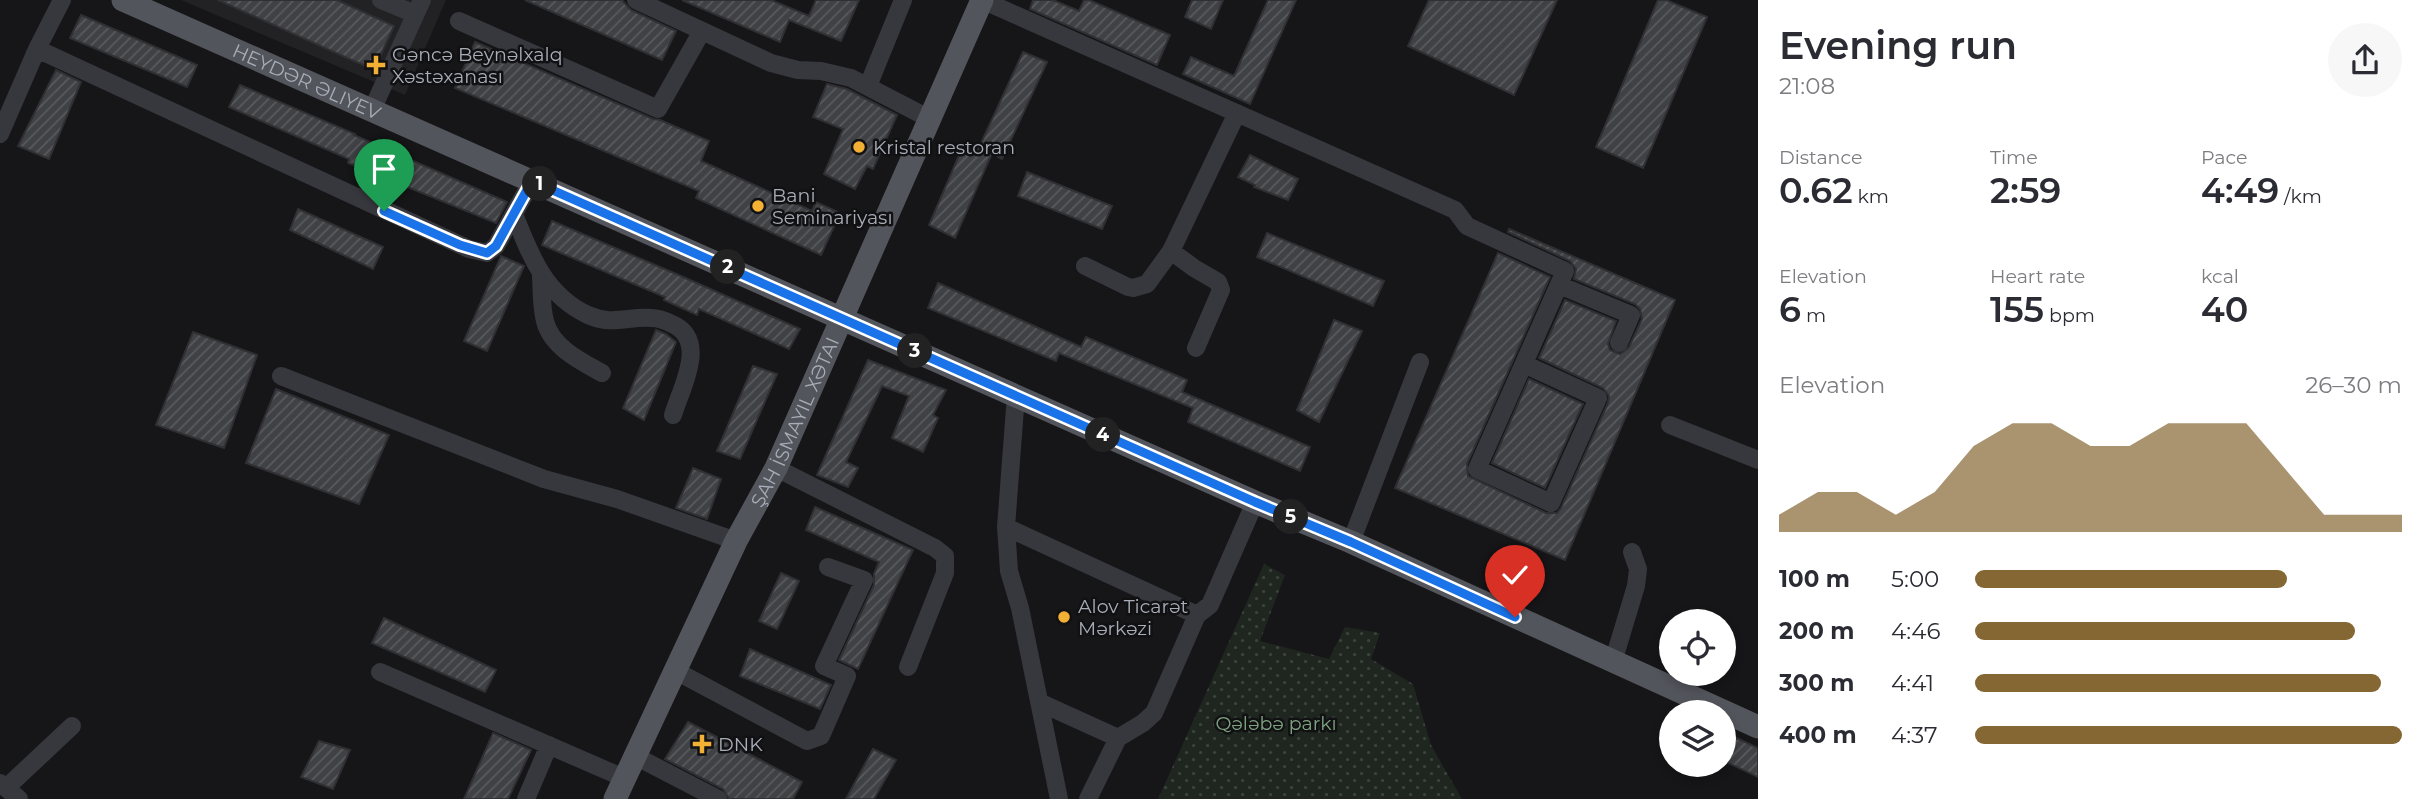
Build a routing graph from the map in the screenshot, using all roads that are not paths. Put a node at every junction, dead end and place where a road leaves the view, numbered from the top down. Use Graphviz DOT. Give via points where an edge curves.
graph roads {
  1 [pos="62,0"];
  2 [pos="123,0"];
  3 [pos="381,0"];
  4 [pos="636,0"];
  5 [pos="903,0"];
  6 [pos="982,0"];
  7 [pos="418,7"];
  8 [pos="459,21"];
  9 [pos="702,32"];
  10 [pos="37,48"];
  11 [pos="868,86"];
  12 [pos="372,110"];
  13 [pos="1237,113"];
  14 [pos="930,119"];
  15 [pos="0,134"];
  16 [pos="532,181"];
  17 [pos="514,214"];
  18 [pos="1171,251"];
  19 [pos="1085,266"];
  20 [pos="541,276"];
  21 [pos="1559,285"];
  22 [pos="842,318"];
  23 [pos="1619,343"];
  24 [pos="1196,348"];
  25 [pos="1420,362"];
  26 [pos="1524,365"];
  27 [pos="603,373"];
  28 [pos="281,376"];
  29 [pos="1016,395"];
  30 [pos="673,415"];
  31 [pos="1670,425"];
  32 [pos="1758,460"];
  33 [pos="776,468"];
  34 [pos="1255,502"];
  35 [pos="1006,527"];
  36 [pos="736,541"];
  37 [pos="1351,542"];
  38 [pos="1632,552"];
  39 [pos="828,568"];
  40 [pos="1197,615"];
  41 [pos="1613,662"];
  42 [pos="908,667"];
  43 [pos="674,670"];
  44 [pos="380,672"];
  45 [pos="1041,703"];
  46 [pos="72,726"];
  47 [pos="1758,727"];
  48 [pos="1118,738"];
  49 [pos="549,745"];
  50 [pos="635,756"];
  51 [pos="624,778"];
  52 [pos="8,790"];
  53 [pos="526,799"];
  54 [pos="615,799"];
  55 [pos="718,799"];
  56 [pos="1059,799"];
  57 [pos="1088,799"];
  1 -- 10 [label="street"];
  2 -- 12 [label="main road, HEYDƏR ƏLIYEV"];
  3 -- 7 [label="street"];
  4 -- 9 [label="street"];
  5 -- 11 [label="street"];
  6 -- 13 [label="street"];
  6 -- 14 [label="main road"];
  7 -- 12 [label="street"];
  8 -- 9 [label="street" via="658,109"];
  9 -- 11 [label="street" via="771,63 851,78"];
  10 -- 15 [label="street"];
  10 -- 17 [label="street" via="469,248 487,253"];
  11 -- 14 [label="street"];
  12 -- 16 [label="main road, HEYDƏR ƏLIYEV"];
  13 -- 18 [label="street"];
  13 -- 21 [label="street" via="1455,210 1467,226 1565,271"];
  14 -- 22 [label="main road"];
  16 -- 17 [label="street"];
  16 -- 22 [label="main road, HEYDƏR ƏLIYEV"];
  17 -- 20 [label="street"];
  18 -- 19 [label="street" via="1139,288"];
  18 -- 24 [label="street" via="1220,285"];
  20 -- 27 [label="street" via="545,323 554,339 575,358"];
  20 -- 30 [label="street" via="565,300 601,320 651,317 685,332 691,359"];
  21 -- 23 [label="street" via="1631,316"];
  21 -- 26 [label="street"];
  22 -- 29 [label="main road, HEYDƏR ƏLIYEV"];
  22 -- 33 [label="main road"];
  25 -- 37 [label="street"];
  26 -- 26 [label="street" via="1477,469 1551,503 1598,398"];
  28 -- 36 [label="street" via="544,479"];
  29 -- 34 [label="main road, HEYDƏR ƏLIYEV"];
  29 -- 35 [label="street"];
  31 -- 32 [label="street"];
  33 -- 36 [label="main road"];
  33 -- 42 [label="street" via="945,556 945,573"];
  34 -- 37 [label="main road, HEYDƏR ƏLIYEV"];
  34 -- 40 [label="street" via="1210,605"];
  35 -- 40 [label="street"];
  35 -- 45 [label="street" via="1009,571"];
  36 -- 43 [label="main road"];
  37 -- 41 [label="main road, HEYDƏR ƏLIYEV"];
  38 -- 41 [label="street" via="1638,569 1636,586"];
  39 -- 43 [label="street" via="864,580 824,666 847,676 821,736 807,741"];
  40 -- 48 [label="street" via="1154,713"];
  41 -- 47 [label="main road, HEYDƏR ƏLIYEV"];
  43 -- 50 [label="main road"];
  44 -- 49 [label="street"];
  45 -- 48 [label="street"];
  45 -- 56 [label="street"];
  46 -- 52 [label="street"];
  48 -- 57 [label="street"];
  49 -- 51 [label="street"];
  49 -- 53 [label="street"];
  50 -- 51 [label="main road"];
  50 -- 55 [label="street"];
  51 -- 54 [label="main road"];
}
